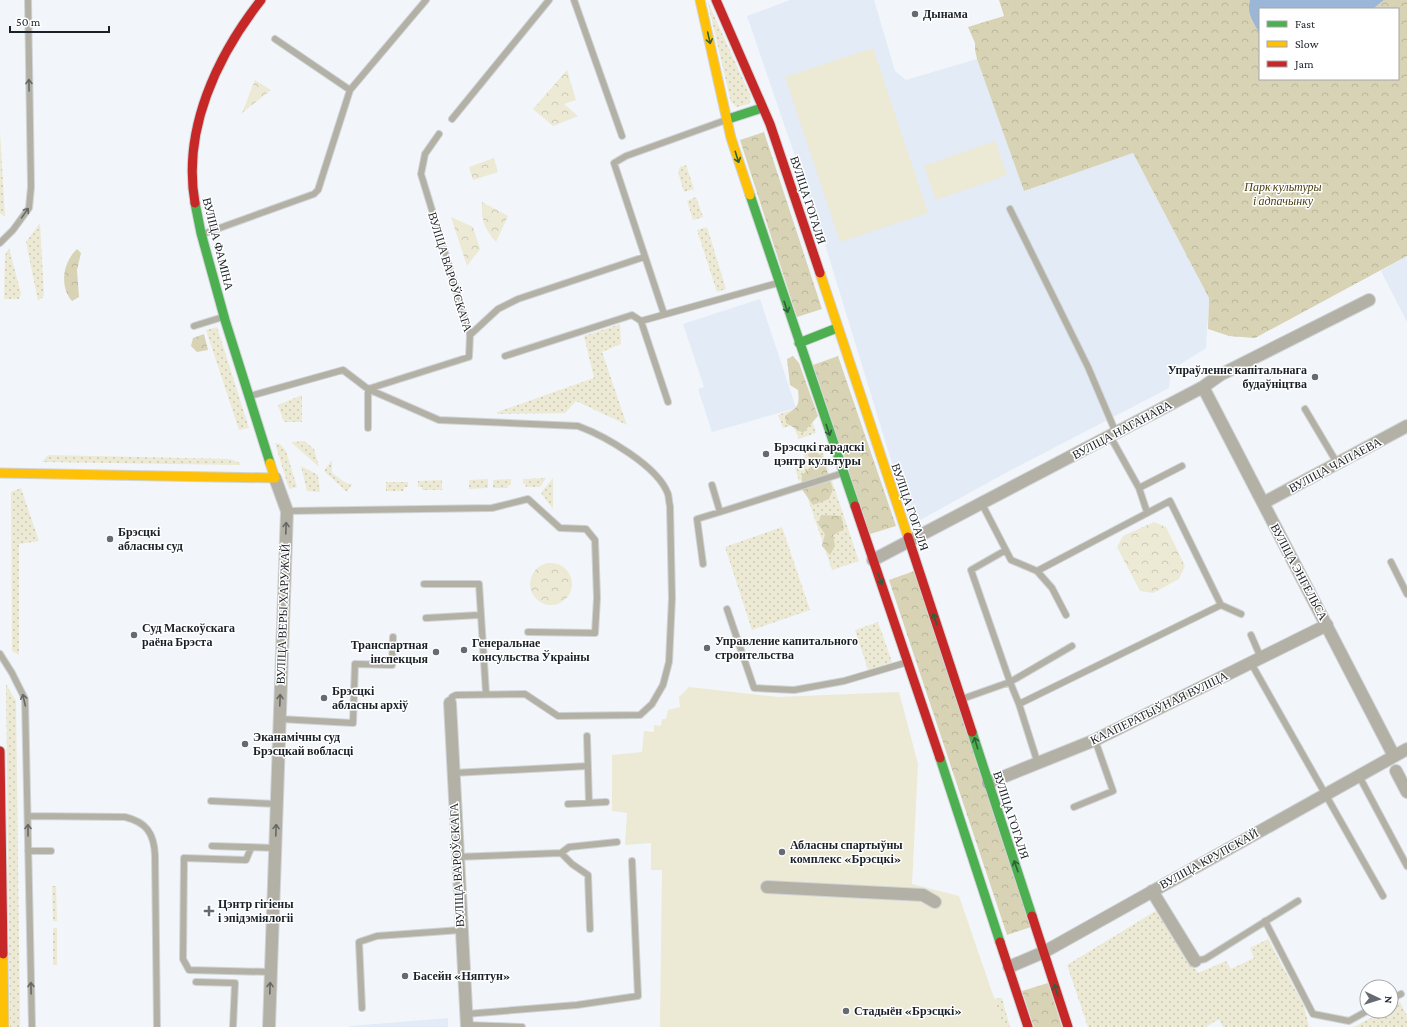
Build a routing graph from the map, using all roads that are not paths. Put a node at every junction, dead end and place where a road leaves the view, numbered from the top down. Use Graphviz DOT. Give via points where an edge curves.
graph roads {
  1 [pos="28,0"];
  2 [pos="261,0"];
  3 [pos="426,0"];
  4 [pos="549,0"];
  5 [pos="574,0"];
  6 [pos="700,0"];
  7 [pos="716,0"];
  8 [pos="275,39"];
  9 [pos="350,90"];
  10 [pos="762,108"];
  11 [pos="452,119"];
  12 [pos="728,119"];
  13 [pos="439,134"];
  14 [pos="622,136"];
  15 [pos="1010,209"];
  16 [pos="202,234"];
  17 [pos="0,243"];
  18 [pos="644,257"];
  19 [pos="778,283"];
  20 [pos="1370,300"];
  21 [pos="664,314"];
  22 [pos="223,317"];
  23 [pos="641,321"];
  24 [pos="194,326"];
  25 [pos="837,328"];
  26 [pos="470,334"];
  27 [pos="799,343"];
  28 [pos="505,356"];
  29 [pos="1203,387"];
  30 [pos="368,389"];
  31 [pos="250,396"];
  32 [pos="668,402"];
  33 [pos="1306,409"];
  34 [pos="1407,426"];
  35 [pos="368,428"];
  36 [pos="1113,434"];
  37 [pos="1337,463"];
  38 [pos="1182,466"];
  39 [pos="0,473"];
  40 [pos="843,473"];
  41 [pos="275,478"];
  42 [pos="712,485"];
  43 [pos="1139,488"];
  44 [pos="1263,503"];
  45 [pos="982,504"];
  46 [pos="287,511"];
  47 [pos="720,512"];
  48 [pos="1147,512"];
  49 [pos="909,542"];
  50 [pos="1006,550"];
  51 [pos="874,560"];
  52 [pos="1391,562"];
  53 [pos="703,564"];
  54 [pos="1037,571"];
  55 [pos="424,584"];
  56 [pos="1407,594"];
  57 [pos="1221,605"];
  58 [pos="727,609"];
  59 [pos="1241,614"];
  60 [pos="480,615"];
  61 [pos="1066,615"];
  62 [pos="426,618"];
  63 [pos="1326,625"];
  64 [pos="528,632"];
  65 [pos="1251,635"];
  66 [pos="393,637"];
  67 [pos="1072,646"];
  68 [pos="0,654"];
  69 [pos="1256,661"];
  70 [pos="909,662"];
  71 [pos="1010,682"];
  72 [pos="486,693"];
  73 [pos="962,699"];
  74 [pos="450,703"];
  75 [pos="1019,704"];
  76 [pos="280,719"];
  77 [pos="587,736"];
  78 [pos="1095,740"];
  79 [pos="1407,749"];
  80 [pos="0,751"];
  81 [pos="1394,756"];
  82 [pos="1038,764"];
  83 [pos="588,766"];
  84 [pos="1396,771"];
  85 [pos="453,773"];
  86 [pos="1359,776"];
  87 [pos="988,783"];
  88 [pos="1407,792"];
  89 [pos="1327,794"];
  90 [pos="211,800"];
  91 [pos="606,802"];
  92 [pos="589,803"];
  93 [pos="277,804"];
  94 [pos="568,804"];
  95 [pos="1074,807"];
  96 [pos="28,816"];
  97 [pos="617,842"];
  98 [pos="212,846"];
  99 [pos="251,848"];
  100 [pos="276,848"];
  101 [pos="28,851"];
  102 [pos="51,851"];
  103 [pos="561,852"];
  104 [pos="456,857"];
  105 [pos="632,862"];
  106 [pos="1407,866"];
  107 [pos="768,887"];
  108 [pos="1152,891"];
  109 [pos="1383,896"];
  110 [pos="1298,901"];
  111 [pos="935,902"];
  112 [pos="1265,921"];
  113 [pos="590,929"];
  114 [pos="461,930"];
  115 [pos="2,949"];
  116 [pos="1044,952"];
  117 [pos="1195,961"];
  118 [pos="1009,967"];
  119 [pos="271,972"];
  120 [pos="196,982"];
  121 [pos="362,1008"];
  122 [pos="1359,1015"];
  123 [pos="466,1022"];
  124 [pos="4,1027"];
  125 [pos="32,1027"];
  126 [pos="157,1027"];
  127 [pos="233,1027"];
  128 [pos="269,1027"];
  129 [pos="522,1027"];
  130 [pos="1028,1027"];
  131 [pos="1068,1027"];
  17 -- 1 [label="lane, one-way" via="29,208 31,188"];
  2 -- 16 [label="main road, ВУЛІЦА ФАМІНА" via="233,39 216,71 204,105 195,145 192,176 195,206"];
  3 -- 9 [label="lane"];
  4 -- 11 [label="lane"];
  5 -- 14 [label="lane"];
  6 -- 12 [label="main road, one-way"];
  7 -- 10 [label="main road, ВУЛІЦА ГОГАЛЯ"];
  8 -- 9 [label="lane"];
  9 -- 16 [label="lane" via="320,185 314,194"];
  10 -- 12 [label="main road"];
  10 -- 25 [label="main road, ВУЛІЦА ГОГАЛЯ" via="770,124"];
  12 -- 18 [label="lane" via="614,162"];
  12 -- 19 [label="main road, one-way" via="731,138"];
  13 -- 26 [label="lane, ВУЛІЦА ВАРОЎСКАГА" via="425,154 421,174"];
  15 -- 36 [label="lane" via="1088,367"];
  16 -- 22 [label="main road, ВУЛІЦА ФАМІНА"];
  18 -- 21 [label="lane"];
  18 -- 26 [label="lane" via="518,299 498,309"];
  19 -- 21 [label="lane"];
  19 -- 27 [label="main road, one-way"];
  20 -- 29 [label="street, ВУЛІЦА НАГАНАВА" via="1220,375"];
  21 -- 23 [label="lane"];
  22 -- 24 [label="lane"];
  22 -- 31 [label="main road, ВУЛІЦА ФАМІНА"];
  23 -- 28 [label="lane" via="632,315"];
  23 -- 32 [label="lane"];
  25 -- 27 [label="main road"];
  25 -- 49 [label="main road, ВУЛІЦА ГОГАЛЯ"];
  26 -- 30 [label="lane, ВУЛІЦА ВАРОЎСКАГА" via="469,357"];
  27 -- 40 [label="main road, one-way"];
  29 -- 36 [label="street, ВУЛІЦА НАГАНАВА"];
  29 -- 44 [label="street, ВУЛІЦА ЭНГЕЛЬСА"];
  30 -- 31 [label="lane" via="343,370"];
  30 -- 35 [label="lane"];
  30 -- 72 [label="lane" via="439,420 578,426 638,458 663,484 668,494 672,598 669,662 664,685 652,704 640,715 558,716 525,694"];
  31 -- 41 [label="main road, ВУЛІЦА ФАМІНА"];
  33 -- 37 [label="lane"];
  34 -- 37 [label="street, ВУЛІЦА ЧАПАЕВА"];
  36 -- 43 [label="lane"];
  36 -- 45 [label="street, ВУЛІЦА НАГАНАВА"];
  37 -- 44 [label="street, ВУЛІЦА ЧАПАЕВА"];
  38 -- 43 [label="lane"];
  39 -- 41 [label="main road"];
  40 -- 47 [label="lane"];
  40 -- 51 [label="main road"];
  41 -- 46 [label="street, ВУЛІЦА ВЕРЫ ХАРУЖАЙ"];
  42 -- 47 [label="lane"];
  43 -- 48 [label="lane"];
  44 -- 63 [label="street, ВУЛІЦА ЭНГЕЛЬСА"];
  45 -- 49 [label="street, ВУЛІЦА НАГАНАВА"];
  45 -- 50 [label="lane"];
  46 -- 64 [label="lane" via="492,508 528,499 560,528 586,529 595,540 597,598 595,633"];
  76 -- 46 [label="street, ВУЛІЦА ВЕРЫ ХАРУЖАЙ, one-way"];
  47 -- 53 [label="lane" via="697,519"];
  48 -- 54 [label="lane"];
  48 -- 57 [label="lane" via="1170,502"];
  49 -- 51 [label="street, ВУЛІЦА НАГАНАВА"];
  73 -- 49 [label="main road, ВУЛІЦА ГОГАЛЯ, one-way"];
  50 -- 54 [label="lane" via="1011,560"];
  50 -- 71 [label="lane" via="971,570"];
  51 -- 70 [label="main road, one-way"];
  52 -- 56 [label="lane"];
  54 -- 61 [label="lane" via="1052,588"];
  55 -- 60 [label="lane" via="479,584"];
  57 -- 59 [label="lane"];
  57 -- 75 [label="lane"];
  58 -- 70 [label="lane" via="754,688 801,689 844,681"];
  60 -- 62 [label="lane"];
  60 -- 72 [label="lane"];
  63 -- 69 [label="street, КААПЕРАТЫЎНАЯ ВУЛІЦА"];
  63 -- 81 [label="street, ВУЛІЦА ЭНГЕЛЬСА"];
  65 -- 69 [label="lane"];
  66 -- 76 [label="lane" via="392,665 355,664 353,723"];
  67 -- 71 [label="lane"];
  96 -- 68 [label="lane, one-way" via="25,699"];
  69 -- 78 [label="street, КААПЕРАТЫЎНАЯ ВУЛІЦА"];
  69 -- 89 [label="lane"];
  70 -- 118 [label="main road"];
  71 -- 73 [label="lane"];
  71 -- 75 [label="lane"];
  72 -- 74 [label="lane" via="456,694"];
  87 -- 73 [label="main road, ВУЛІЦА ГОГАЛЯ, one-way"];
  74 -- 85 [label="street, ВУЛІЦА ВАРОЎСКАГА"];
  75 -- 82 [label="lane"];
  76 -- 93 [label="street, ВУЛІЦА ВЕРЫ ХАРУЖАЙ"];
  77 -- 83 [label="lane"];
  78 -- 82 [label="street, КААПЕРАТЫЎНАЯ ВУЛІЦА"];
  78 -- 95 [label="lane" via="1113,790"];
  79 -- 81 [label="street, ВУЛІЦА КРУПСКАЙ"];
  80 -- 115 [label="main road"];
  81 -- 86 [label="street, ВУЛІЦА КРУПСКАЙ"];
  82 -- 87 [label="street, КААПЕРАТЫЎНАЯ ВУЛІЦА"];
  83 -- 85 [label="lane"];
  83 -- 92 [label="lane"];
  84 -- 88 [label="street"];
  85 -- 104 [label="street, ВУЛІЦА ВАРОЎСКАГА"];
  86 -- 89 [label="street, ВУЛІЦА КРУПСКАЙ"];
  86 -- 106 [label="lane"];
  116 -- 87 [label="main road, ВУЛІЦА ГОГАЛЯ, one-way"];
  89 -- 108 [label="street, ВУЛІЦА КРУПСКАЙ"];
  89 -- 109 [label="lane"];
  90 -- 93 [label="lane"];
  91 -- 92 [label="lane"];
  92 -- 94 [label="lane"];
  100 -- 93 [label="street, ВУЛІЦА ВЕРЫ ХАРУЖАЙ, one-way"];
  101 -- 96 [label="lane, one-way"];
  96 -- 126 [label="lane" via="125,817 136,819 151,834 155,855"];
  97 -- 103 [label="lane" via="569,847"];
  98 -- 99 [label="lane"];
  99 -- 100 [label="lane"];
  99 -- 119 [label="lane" via="246,860 184,858 183,959 189,970"];
  100 -- 119 [label="street, ВУЛІЦА ВЕРЫ ХАРУЖАЙ"];
  101 -- 102 [label="lane"];
  125 -- 101 [label="lane, one-way"];
  103 -- 104 [label="lane"];
  103 -- 113 [label="lane" via="572,864 588,875"];
  104 -- 114 [label="street, ВУЛІЦА ВАРОЎСКАГА"];
  105 -- 123 [label="lane" via="638,996"];
  107 -- 111 [label="street" via="923,895"];
  108 -- 116 [label="street, ВУЛІЦА КРУПСКАЙ"];
  108 -- 117 [label="street"];
  110 -- 112 [label="lane"];
  112 -- 117 [label="lane" via="1205,959"];
  112 -- 122 [label="lane" via="1312,1014 1349,1021"];
  114 -- 121 [label="lane" via="377,936 359,942"];
  114 -- 123 [label="street, ВУЛІЦА ВАРОЎСКАГА"];
  115 -- 124 [label="main road"];
  116 -- 118 [label="street, ВУЛІЦА КРУПСКАЙ"];
  131 -- 116 [label="main road, ВУЛІЦА ГОГАЛЯ, one-way"];
  118 -- 130 [label="main road"];
  128 -- 119 [label="street, ВУЛІЦА ВЕРЫ ХАРУЖАЙ, one-way"];
  120 -- 127 [label="lane" via="235,983"];
  123 -- 129 [label="lane"];
}
